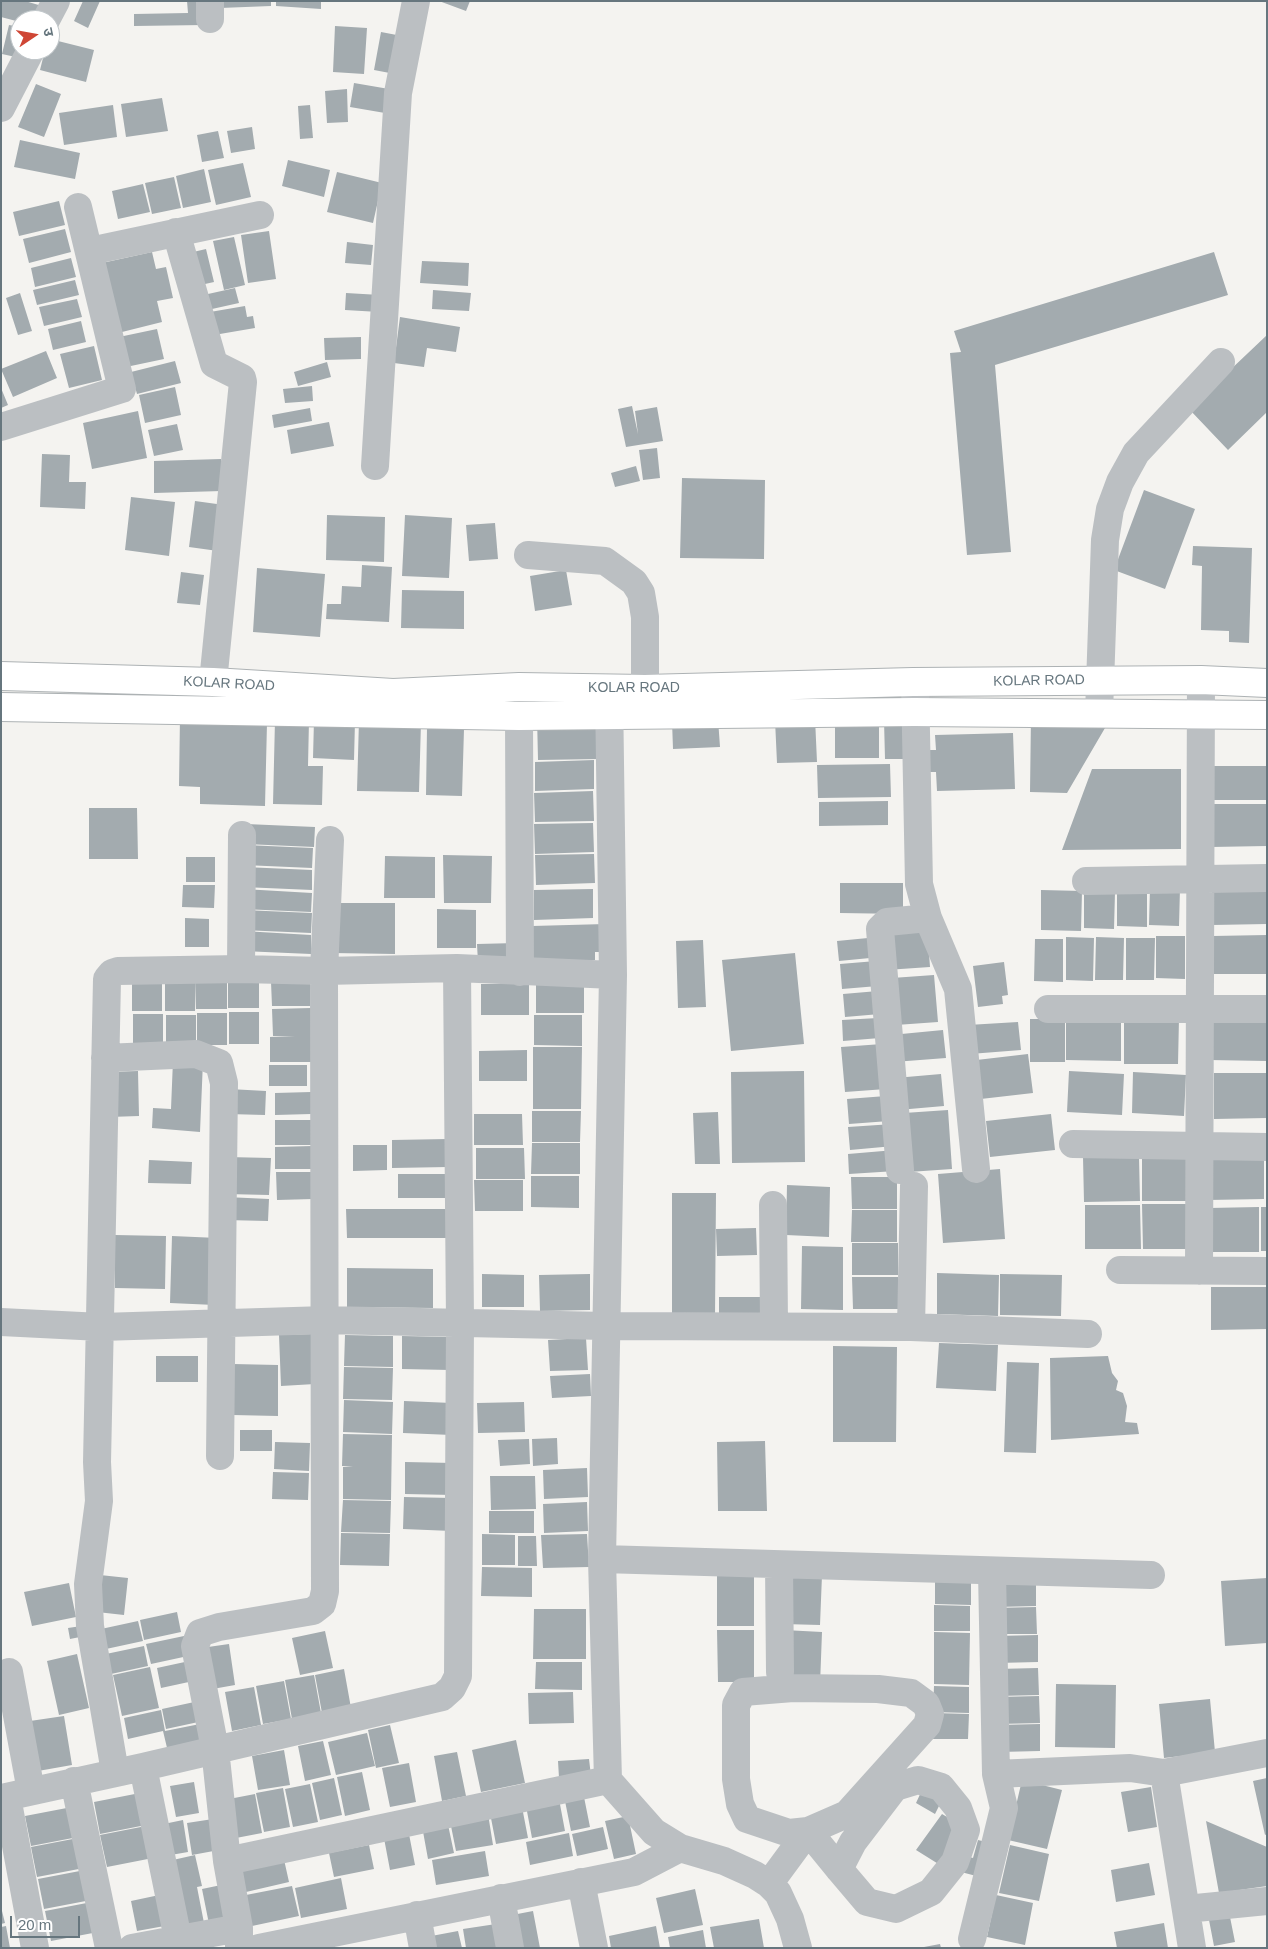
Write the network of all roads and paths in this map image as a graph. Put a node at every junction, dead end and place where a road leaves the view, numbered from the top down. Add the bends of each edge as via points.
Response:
1 (416, 1) edge
2 (26, 60) edge
3 (1, 108) edge
4 (78, 207) dead end
5 (260, 215) dead end
6 (176, 232) junction
7 (90, 251) junction
8 (1221, 362) dead end
9 (1, 427) edge
10 (375, 466) dead end
11 (528, 555) dead end
12 (1, 676) edge
13 (1100, 680) junction
14 (1202, 680) junction
15 (156, 681) junction
16 (213, 682) junction
17 (915, 682) junction
18 (1267, 683) edge
19 (609, 701) junction
20 (645, 702) junction
21 (1, 707) edge
22 (154, 711) junction
23 (914, 712) junction
24 (1099, 714) junction
25 (1201, 714) junction
26 (1267, 715) edge
27 (519, 716) junction
28 (242, 835) dead end
29 (330, 840) dead end
30 (1200, 878) junction
31 (1267, 878) edge
32 (1086, 881) dead end
33 (928, 918) junction
34 (457, 968) junction
35 (241, 969) junction
36 (324, 971) junction
37 (520, 972) junction
38 (613, 975) junction
39 (1048, 1009) dead end
40 (1267, 1009) edge
41 (1202, 1010) junction
42 (105, 1058) junction
43 (1074, 1144) dead end
44 (1199, 1146) junction
45 (1267, 1147) edge
46 (976, 1169) dead end
47 (773, 1205) dead end
48 (1120, 1270) dead end
49 (1267, 1270) edge
50 (1200, 1271) junction
51 (326, 1320) junction
52 (1, 1322) edge
53 (460, 1322) junction
54 (223, 1323) junction
55 (606, 1326) junction
56 (774, 1326) junction
57 (101, 1327) junction
58 (911, 1327) junction
59 (1088, 1334) dead end
60 (220, 1456) dead end
61 (602, 1559) junction
62 (778, 1565) junction
63 (992, 1572) junction
64 (1151, 1575) dead end
65 (9, 1672) dead end
66 (780, 1672) dead end
67 (214, 1749) junction
68 (1267, 1753) edge
69 (143, 1767) junction
70 (115, 1772) junction
71 (1164, 1773) junction
72 (996, 1774) junction
73 (608, 1780) junction
74 (74, 1781) junction
75 (13, 1796) edge
76 (808, 1831) junction
77 (680, 1848) junction
78 (227, 1861) junction
79 (839, 1869) junction
80 (581, 1882) junction
81 (769, 1884) junction
82 (501, 1898) junction
83 (1267, 1901) edge
84 (1186, 1909) junction
85 (417, 1914) junction
86 (239, 1938) edge
87 (178, 1939) junction
88 (327, 1941) edge
89 (963, 1944) edge
90 (35, 1948) edge
91 (109, 1948) edge
92 (132, 1948) edge
93 (260, 1948) edge
94 (423, 1948) edge
95 (510, 1948) edge
96 (594, 1948) edge
97 (798, 1948) edge
98 (1192, 1948) edge

1 - 10 street via 398,94
2 - 3 street
4 - 7 street
5 - 6 street
6 - 7 street
6 - 16 street via 214,364 244,382
7 - 9 street via 122,389
8 - 13 street via 1136,453 1113,500 1105,540
11 - 20 street via 605,560 634,582 641,593 645,617
12 - 15 main road, KOLAR ROAD
13 - 14 main road, KOLAR ROAD
13 - 17 main road, KOLAR ROAD
13 - 24 street
14 - 18 main road, KOLAR ROAD
14 - 25 street
15 - 16 main road, KOLAR ROAD
15 - 22 main road
16 - 19 main road, KOLAR ROAD via 393,693 519,687
17 - 20 main road, KOLAR ROAD
17 - 23 street
19 - 20 main road, KOLAR ROAD
19 - 27 main road, KOLAR ROAD
19 - 38 street
20 - 23 main road, KOLAR ROAD
21 - 22 main road, KOLAR ROAD
22 - 27 main road, KOLAR ROAD
23 - 24 main road, KOLAR ROAD
23 - 33 street via 919,884
24 - 25 main road, KOLAR ROAD
25 - 26 main road, KOLAR ROAD
25 - 30 street
27 - 37 street
28 - 35 street
29 - 36 street
30 - 31 street
30 - 32 street
30 - 41 street
33 - 46 street via 958,989
33 - 58 street via 887,922 880,929 907,1178
34 - 36 street
34 - 37 street
34 - 53 street
35 - 36 street
35 - 42 street via 112,973 107,980
36 - 51 street
37 - 38 street
38 - 55 street
39 - 41 street
40 - 41 street
41 - 44 street
42 - 54 street via 196,1054 219,1063 224,1083
42 - 57 street
43 - 44 street
44 - 45 street
44 - 50 street
47 - 56 street
48 - 50 street
49 - 50 street
51 - 53 street
51 - 54 street
51 - 67 street via 325,1591 322,1604 313,1611 200,1633 195,1646
52 - 57 street
53 - 55 street
53 - 67 street via 458,1676 452,1688 442,1696
54 - 57 street
54 - 60 street
55 - 56 street
55 - 61 street
56 - 58 street
57 - 70 street via 99,1501 88,1584 90,1626
58 - 59 street
61 - 62 street
61 - 73 street
62 - 63 street
62 - 66 street
63 - 64 street
63 - 72 street
65 - 75 street
67 - 69 street
67 - 78 street
68 - 71 street
69 - 70 street
69 - 87 street
70 - 74 street
71 - 72 street via 1130,1768
71 - 84 street
72 - 89 street via 1004,1808
73 - 77 street via 654,1832
73 - 78 street
74 - 75 street
74 - 91 street
75 - 90 street
76 - 76 street via 847,1814 927,1725 930,1714 926,1704 911,1692 878,1689 793,1688 743,1692 736,1705 736,1779 740,1804 747,1819 789,1833
76 - 79 street
76 - 81 street
77 - 80 street via 634,1872
77 - 81 street via 724,1861
78 - 86 street
79 - 79 street via 866,1902 896,1909 931,1892 955,1862 966,1830 958,1808 942,1787 918,1780 895,1788 853,1842
80 - 82 street
80 - 96 street
81 - 97 street via 778,1893 790,1919
82 - 85 street
82 - 95 street
83 - 84 street
84 - 98 street
85 - 88 street
85 - 94 street
86 - 87 street
87 - 92 street
88 - 93 street

